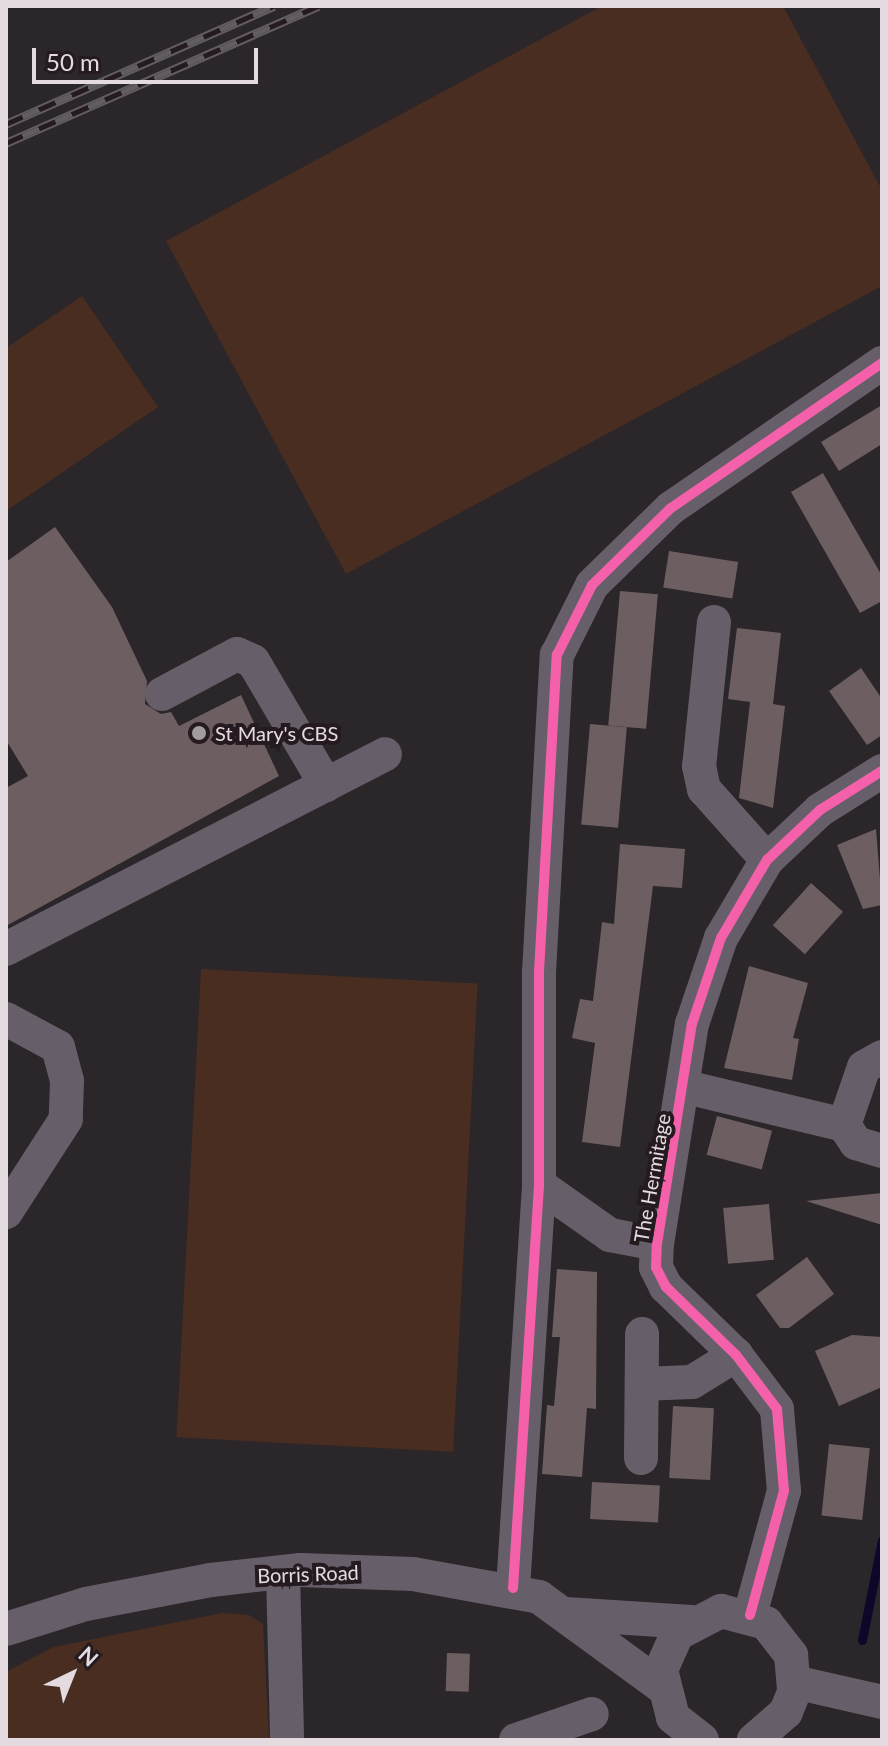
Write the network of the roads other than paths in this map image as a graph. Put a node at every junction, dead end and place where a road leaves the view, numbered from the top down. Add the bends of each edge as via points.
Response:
1 (882, 363) edge
2 (714, 622) dead end
3 (162, 694) dead end
4 (385, 754) dead end
5 (882, 771) edge
6 (326, 785) junction
7 (767, 860) junction
8 (6, 949) edge
9 (6, 1019) edge
10 (882, 1057) edge
11 (686, 1087) junction
12 (844, 1125) junction
13 (882, 1151) edge
14 (539, 1185) junction
15 (6, 1212) edge
16 (657, 1244) junction
17 (642, 1334) dead end
18 (736, 1355) junction
19 (642, 1384) junction
20 (641, 1458) dead end
21 (283, 1572) junction
22 (513, 1588) junction
23 (6, 1611) edge
24 (566, 1614) junction
25 (46, 1615) junction
26 (750, 1615) junction
27 (691, 1622) junction
28 (6, 1629) edge
29 (794, 1682) junction
30 (661, 1686) junction
31 (882, 1702) edge
32 (592, 1714) dead end
33 (287, 1740) edge
34 (516, 1740) edge
35 (702, 1740) edge
36 (754, 1740) edge

1 - 14 street via 710,476 630,545 573,613 557,655 548,750
2 - 7 street via 699,766 704,789
3 - 6 street via 237,654 253,661
4 - 6 street
5 - 7 street, The Hermitage via 820,810
6 - 8 street
7 - 11 street, The Hermitage via 708,971 692,1024
9 - 15 street via 58,1047 67,1081 66,1119
10 - 12 street via 864,1067
11 - 12 street
11 - 16 street, The Hermitage
12 - 13 street via 856,1143
14 - 16 street, The Hermitage via 610,1235
14 - 22 street
16 - 18 street, The Hermitage via 656,1267 666,1287
17 - 19 street
18 - 19 street via 692,1382
18 - 26 street, The Hermitage via 777,1409 783,1444 784,1491
19 - 20 street
21 - 22 street, Borris Road via 413,1574
21 - 25 street, Borris Road via 163,1588
21 - 33 street
22 - 24 street, Borris Road
23 - 25 street, Borris Road
24 - 27 street, Borris Road
24 - 30 street, Borris Road
25 - 28 street, Borris Road
26 - 27 street, Borris Road via 721,1611
26 - 29 street via 783,1639
27 - 30 street via 668,1648
29 - 31 street
29 - 36 street via 786,1712
30 - 35 street via 673,1717
32 - 34 street

